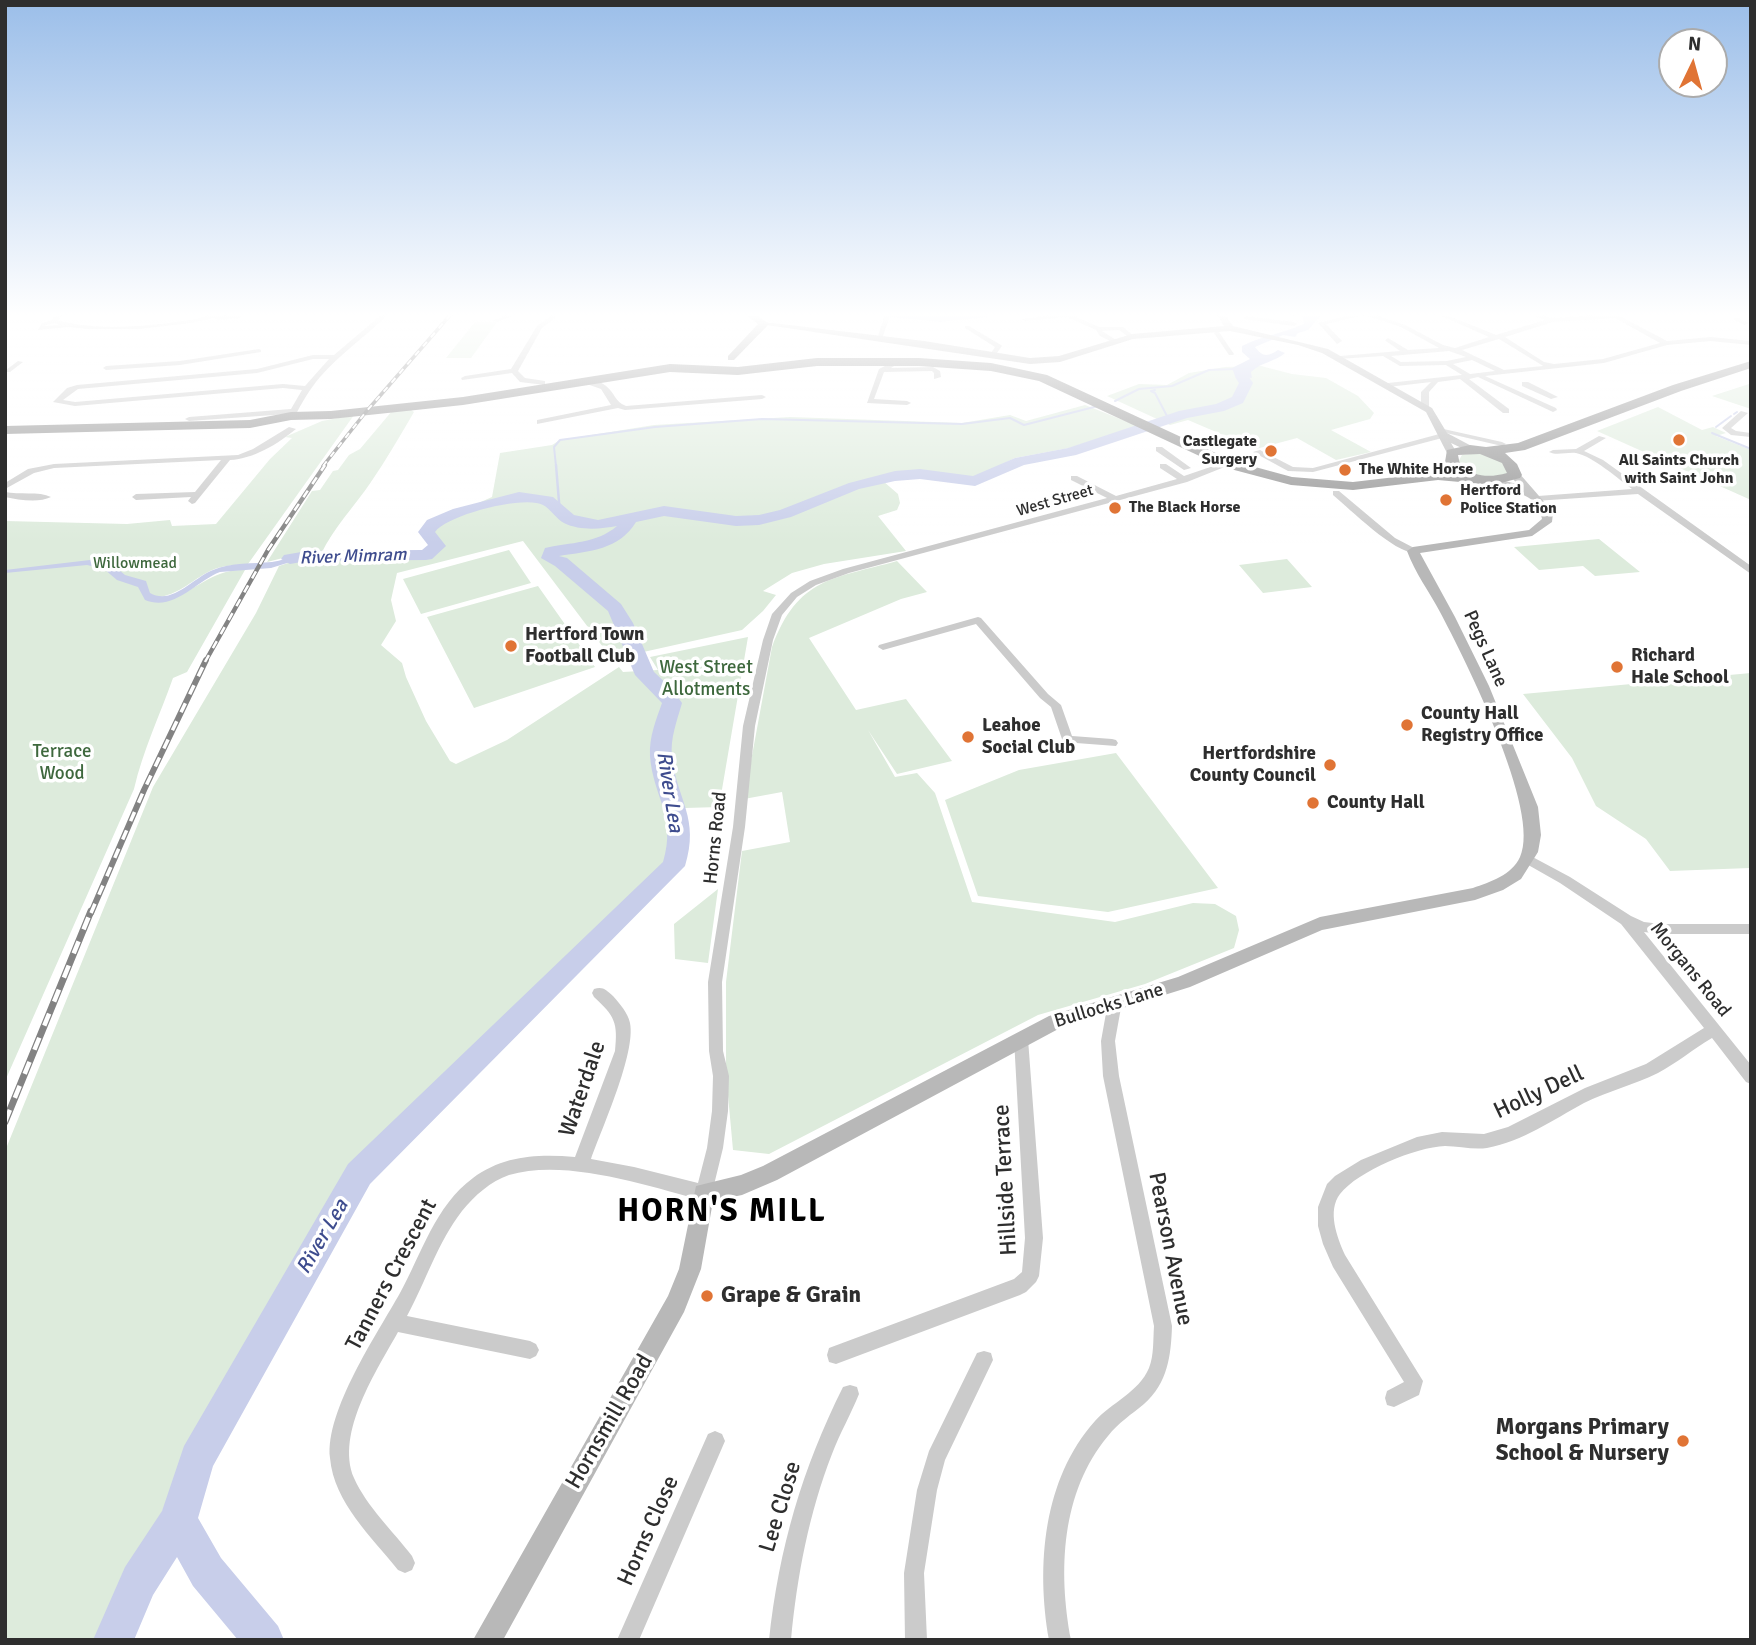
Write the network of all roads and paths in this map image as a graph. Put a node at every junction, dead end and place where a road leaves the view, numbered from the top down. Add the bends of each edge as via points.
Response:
1 (308, 389) edge
2 (72, 390) edge
3 (238, 390) edge
4 (493, 390) edge
5 (527, 390) edge
6 (608, 390) edge
7 (874, 390) edge
8 (1073, 390) edge
9 (1083, 390) edge
10 (1398, 390) edge
11 (1415, 390) edge
12 (1427, 390) edge
13 (1482, 390) edge
14 (1510, 390) edge
15 (1537, 390) edge
16 (1672, 390) edge
17 (1692, 390) edge
18 (63, 395) joint
19 (762, 397) dead end
20 (1533, 401) junction
21 (434, 403) junction
22 (907, 403) dead end
23 (1426, 404) junction
24 (616, 406) junction
25 (1553, 410) dead end
26 (1506, 411) dead end
27 (1744, 413) dead end
28 (189, 419) dead end
29 (295, 419) junction
30 (540, 422) dead end
31 (1148, 423) junction
32 (1730, 423) junction
33 (1751, 428) edge
34 (5, 430) edge
35 (272, 430) junction
36 (1751, 435) edge
37 (5, 438) edge
38 (1602, 438) dead end
39 (1502, 444) dead end
40 (1447, 445) junction
41 (1159, 449) dead end
42 (1479, 450) junction
43 (1578, 451) junction
44 (1257, 452) dead end
45 (1553, 452) dead end
46 (228, 457) junction
47 (1228, 464) junction
48 (1163, 466) dead end
49 (1514, 469) junction
50 (1193, 472) junction
51 (1074, 478) dead end
52 (1471, 478) junction
53 (1184, 480) junction
54 (1493, 481) junction
55 (5, 487) edge
56 (1640, 491) junction
57 (1336, 493) dead end
58 (5, 494) edge
59 (197, 494) junction
60 (1534, 495) junction
61 (47, 497) dead end
62 (136, 497) dead end
63 (1114, 498) junction
64 (190, 503) dead end
65 (1412, 551) junction
66 (887, 559) joint
67 (1751, 570) edge
68 (883, 647) dead end
69 (1068, 739) joint
70 (1112, 743) dead end
71 (1527, 859) junction
72 (1626, 920) junction
73 (1751, 929) edge
74 (599, 993) dead end
75 (1115, 1002) junction
76 (1714, 1030) junction
77 (1021, 1039) junction
78 (1751, 1077) edge
79 (580, 1166) junction
80 (704, 1193) junction
81 (394, 1322) junction
82 (530, 1350) dead end
83 (836, 1355) dead end
84 (984, 1360) dead end
85 (850, 1394) dead end
86 (1394, 1398) dead end
87 (715, 1441) dead end
88 (405, 1563) dead end
89 (487, 1640) edge
90 (628, 1640) edge
91 (780, 1640) edge
92 (916, 1640) edge
93 (1060, 1640) edge

1 - 29 street
2 - 18 street
3 - 18 street via 57,402
4 - 21 highway
5 - 21 highway
6 - 24 street
7 - 22 street via 870,401
8 - 31 highway
9 - 31 highway
10 - 23 main road
11 - 23 street via 1411,391
12 - 23 street
13 - 26 street
14 - 20 street
15 - 20 street via 1553,397
16 - 42 highway via 1520,447
17 - 49 highway via 1527,453
19 - 24 street
20 - 25 street
21 - 29 highway
23 - 40 main road
24 - 30 street
27 - 32 street
28 - 29 street
29 - 35 highway
31 - 40 highway via 1265,468 1339,478 1377,476
31 - 47 highway
32 - 33 street
32 - 36 street via 1728,431
34 - 35 highway
35 - 37 highway
35 - 46 street via 256,451
38 - 43 street
39 - 40 street
40 - 42 highway
40 - 42 main road
40 - 44 street via 1425,440 1313,470 1291,468
40 - 52 highway via 1454,468
41 - 50 street
42 - 49 highway
43 - 45 street
43 - 56 street
46 - 55 street via 54,466 31,471
46 - 59 street
47 - 50 street, West Street
47 - 52 highway via 1275,478 1332,485
48 - 53 street
49 - 54 highway
49 - 60 main road
50 - 53 street, West Street
51 - 63 street
52 - 54 highway
53 - 63 street, West Street
54 - 60 main road
56 - 60 street
56 - 67 street
57 - 65 street
58 - 61 street
59 - 62 street
59 - 64 street
60 - 65 main road via 1548,512 1548,520 1532,533
63 - 66 street, West Street
65 - 71 main road, Pegs Lane via 1464,647 1521,780 1534,830
66 - 80 street, Horns Road via 803,589 781,607 770,634 749,726 715,982 720,1111
68 - 69 street via 978,620 1056,705
69 - 70 street
71 - 72 street
71 - 75 main road, Bullocks Lane via 1509,879 1469,895 1322,923 1184,983
72 - 73 street via 1661,929
72 - 76 street, Morgans Road
74 - 79 street, Waterdale via 622,1017 622,1052
75 - 77 main road, Bullocks Lane via 1060,1019
75 - 93 street, Pearson Avenue via 1108,1041 1111,1076 1164,1346 1154,1378 1141,1396 1090,1442 1069,1485 1052,1596
76 - 78 street, Morgans Road
76 - 86 street, Holly Dell via 1651,1069 1515,1130 1489,1140 1420,1142 1350,1174 1333,1189 1326,1214 1331,1243 1414,1381 1412,1388
77 - 80 main road, Bullocks Lane via 769,1173 742,1185
77 - 83 street, Hillside Terrace via 1034,1238 1030,1276 1020,1286
79 - 80 street, Tanners Crescent
79 - 81 street, Tanners Crescent via 528,1164 481,1182 457,1205 438,1233
80 - 89 main road, Hornsmill Road via 690,1269 677,1304
81 - 82 street
81 - 88 street, Tanners Crescent via 346,1418 338,1454 349,1490
84 - 92 street via 936,1458 927,1490 914,1573
85 - 91 street, Lee Close via 824,1448 790,1556
87 - 90 street, Horns Close

